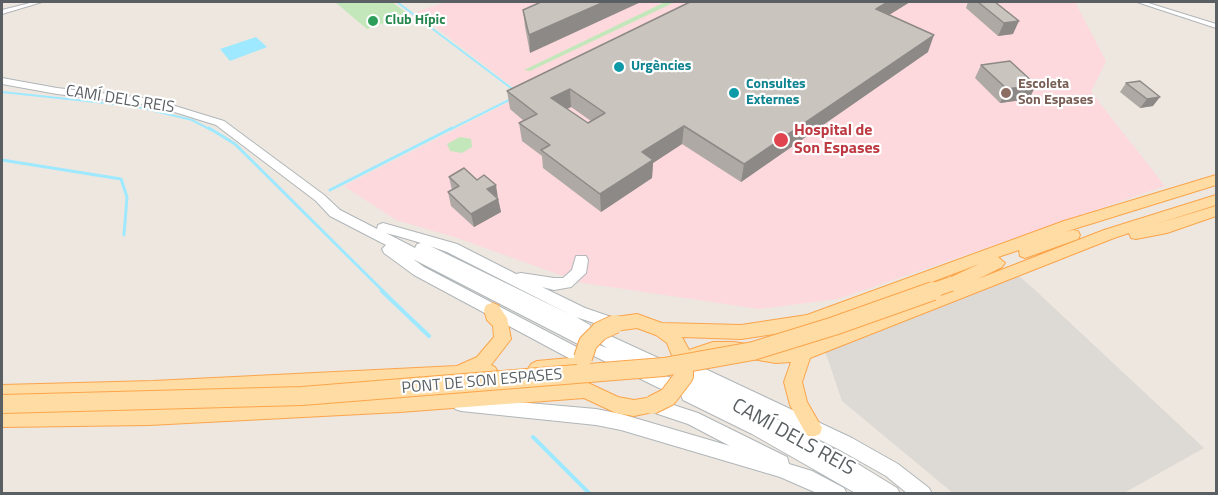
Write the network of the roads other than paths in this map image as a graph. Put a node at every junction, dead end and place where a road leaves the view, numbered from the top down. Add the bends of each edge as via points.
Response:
1 (39, 2) edge
2 (1140, 2) edge
3 (2, 12) edge
4 (1216, 26) edge
5 (2, 81) edge
6 (1216, 180) edge
7 (1216, 188) edge
8 (1216, 200) edge
9 (1216, 212) edge
10 (1094, 225) junction
11 (376, 230) junction
12 (1109, 234) junction
13 (1072, 250) junction
14 (581, 260) dead end
15 (971, 263) junction
16 (499, 271) junction
17 (951, 284) junction
18 (492, 310) junction
19 (615, 324) junction
20 (662, 330) junction
21 (582, 334) dead end
22 (592, 353) junction
23 (803, 353) junction
24 (676, 370) junction
25 (402, 378) junction
26 (2, 393) edge
27 (596, 394) junction
28 (441, 400) junction
29 (2, 404) edge
30 (652, 405) junction
31 (2, 419) edge
32 (813, 428) junction
33 (813, 482) junction
34 (838, 494) edge
35 (874, 494) edge
36 (891, 494) edge
37 (923, 494) edge

1 - 3 street
2 - 4 street
5 - 11 street, CAMÍ DELS REIS via 152,102 220,123 321,198 335,213
6 - 15 main road via 1069,225
7 - 10 main road
8 - 12 main road
9 - 13 main road
10 - 15 main road
10 - 17 main road
11 - 16 street via 402,232 452,248
11 - 18 street via 376,240 419,271
11 - 21 street, CAMÍ DELS REIS
12 - 13 main road
12 - 17 main road
13 - 23 main road
14 - 16 street via 579,273 566,283 529,280
15 - 20 main road via 808,322 741,332
16 - 19 street via 580,313
17 - 29 main road, PONT DE SON ESPASES, bridge via 753,351 664,367 302,396
18 - 22 street
18 - 25 main road via 501,322 503,339 483,362 464,369
19 - 20 main road via 637,321
19 - 22 main road, bridge via 588,343
20 - 24 main road via 673,338
22 - 24 street
22 - 25 main road
22 - 27 main road via 585,378
23 - 24 main road via 776,356 713,349
23 - 32 main road via 793,382 799,405
24 - 30 main road, bridge via 684,375 679,383 668,397
24 - 32 street
25 - 26 main road
27 - 28 main road via 586,390
27 - 30 main road via 616,405
28 - 31 main road via 149,417
28 - 33 street via 621,422
30 - 33 street via 730,436
32 - 37 street via 892,470
33 - 34 street
35 - 36 street, CAMÍ DELS REIS via 691,389 821,451

